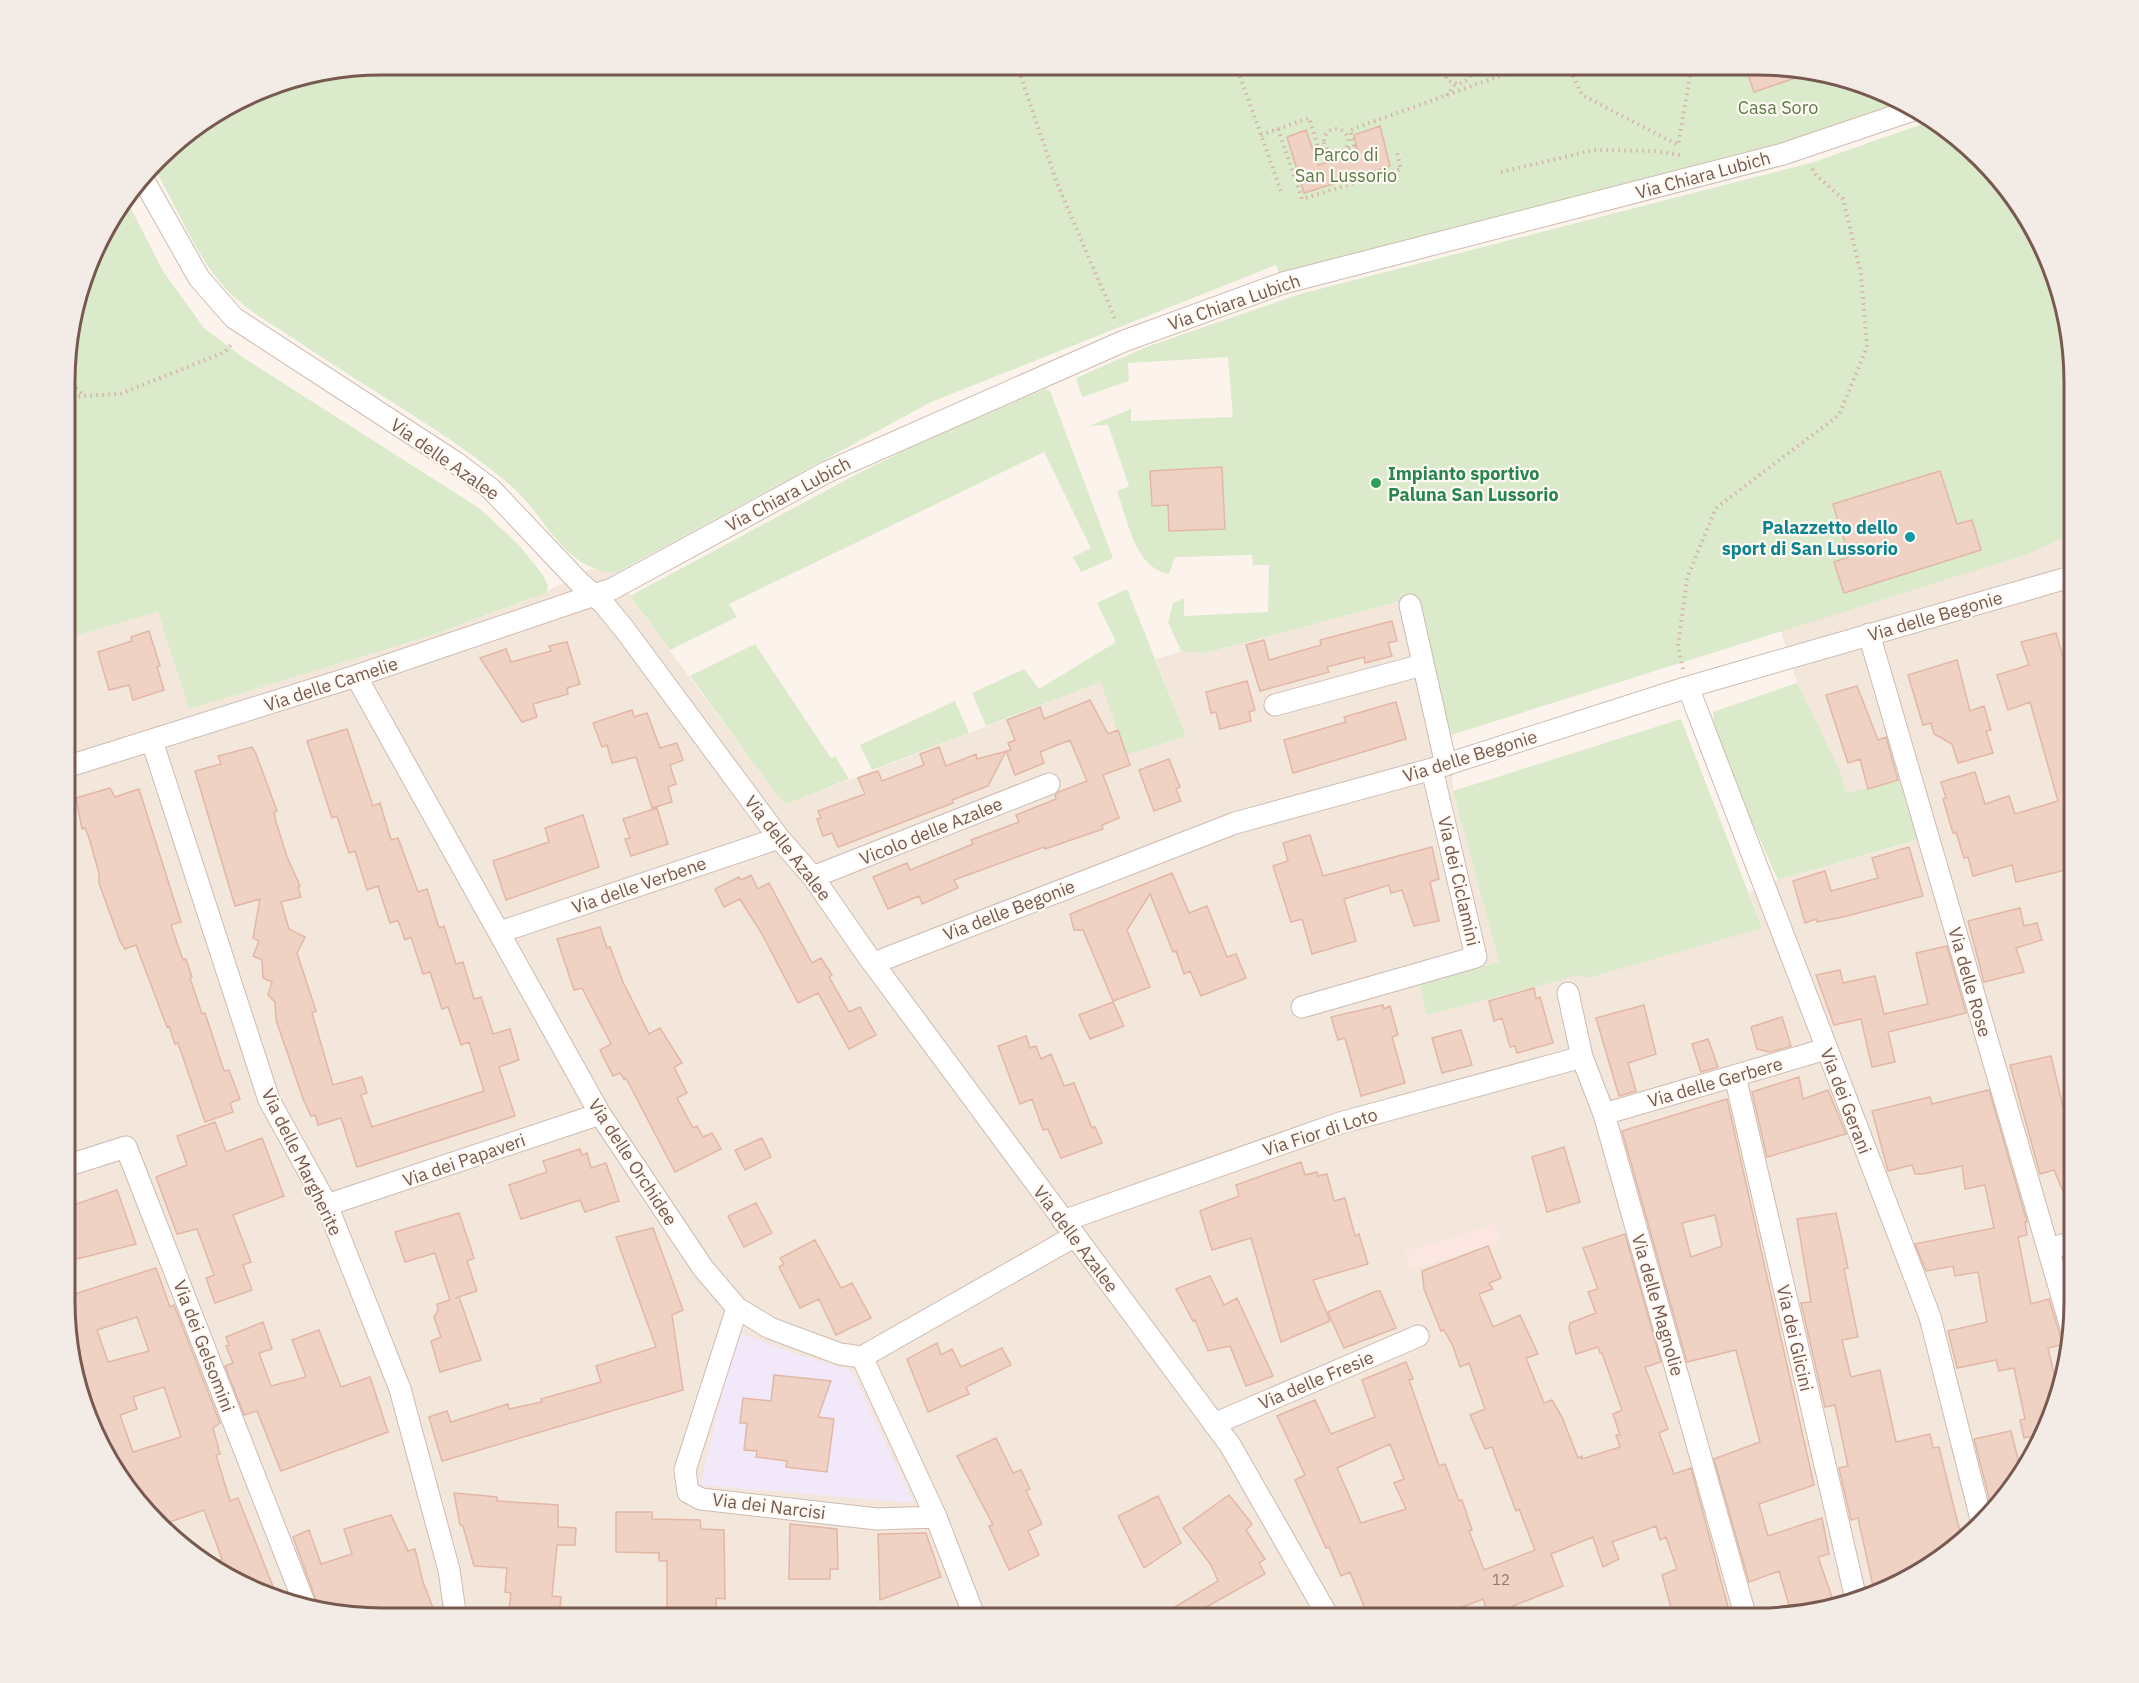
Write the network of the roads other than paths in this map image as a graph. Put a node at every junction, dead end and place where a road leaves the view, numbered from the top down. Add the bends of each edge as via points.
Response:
1 (1905, 113) edge
2 (146, 185) edge
3 (2064, 579) edge
4 (594, 595) junction
5 (1410, 605) dead end
6 (1869, 634) junction
7 (1422, 665) junction
8 (356, 676) junction
9 (1688, 687) junction
10 (1275, 705) dead end
11 (152, 741) junction
12 (75, 764) edge
13 (1439, 767) junction
14 (1049, 784) dead end
15 (779, 838) junction
16 (813, 878) junction
17 (500, 932) junction
18 (874, 963) junction
19 (1568, 993) dead end
20 (1302, 1007) dead end
21 (1826, 1049) junction
22 (1582, 1057) junction
23 (1735, 1076) junction
24 (600, 1114) junction
25 (1604, 1114) junction
26 (75, 1163) edge
27 (327, 1205) junction
28 (1069, 1229) junction
29 (2064, 1245) edge
30 (2048, 1249) junction
31 (2064, 1303) edge
32 (737, 1308) junction
33 (1419, 1336) dead end
34 (862, 1357) junction
35 (1214, 1424) junction
36 (1979, 1513) edge
37 (936, 1517) junction
38 (1854, 1592) edge
39 (302, 1598) edge
40 (455, 1608) edge
41 (971, 1608) edge
42 (1323, 1608) edge
43 (1743, 1608) edge

1 - 4 street, Via Chiara Lubich via 1799,149 1283,283 1129,339 827,472 612,589
2 - 4 street, Via delle Azalee via 199,278 245,328 491,489
3 - 6 street, Via delle Begonie
4 - 8 street, Via delle Camelie
4 - 15 street, Via delle Azalee via 632,639
5 - 7 street, Via dei Ciclamini
6 - 9 street, Via delle Begonie
6 - 30 street, Via delle Rose
7 - 10 street
7 - 13 street, Via dei Ciclamini
8 - 11 street, Via delle Camelie
8 - 17 street, Via delle Orchidee
9 - 13 street, Via delle Begonie
9 - 21 street, Via dei Gerani
11 - 12 street, Via delle Camelie
11 - 27 street, Via delle Margherite via 269,1100
13 - 18 street, Via delle Begonie via 1235,823
13 - 20 street, Via dei Ciclamini via 1476,957
14 - 16 street, Vicolo delle Azalee
15 - 16 street, Via delle Azalee
15 - 17 street, Via delle Verbene
16 - 18 street, Via delle Azalee
17 - 24 street, Via delle Orchidee
18 - 28 street, Via delle Azalee
19 - 22 street, Via delle Magnolie
21 - 23 street, Via delle Gerbere
21 - 36 street, Via dei Gerani via 1930,1317
22 - 25 street, Via delle Magnolie
22 - 28 street, Via Fior di Loto via 1340,1123
23 - 25 street, Via delle Gerbere
23 - 38 street, Via dei Glicini
24 - 27 street, Via dei Papaveri
24 - 32 street, Via delle Orchidee via 703,1268
25 - 43 street, Via delle Magnolie
26 - 39 street, Via dei Gelsomini via 126,1147
27 - 40 street, Via delle Margherite via 400,1389 449,1570
28 - 34 street
28 - 35 street, Via delle Azalee
29 - 30 street
30 - 31 street, Via delle Rose
32 - 34 street, Via delle Orchidee via 770,1328 840,1354
32 - 37 street, Via dei Narcisi via 685,1470 688,1492 701,1499 877,1519
33 - 35 street, Via delle Fresie
34 - 37 street
35 - 42 street, Via delle Azalee
37 - 41 street

